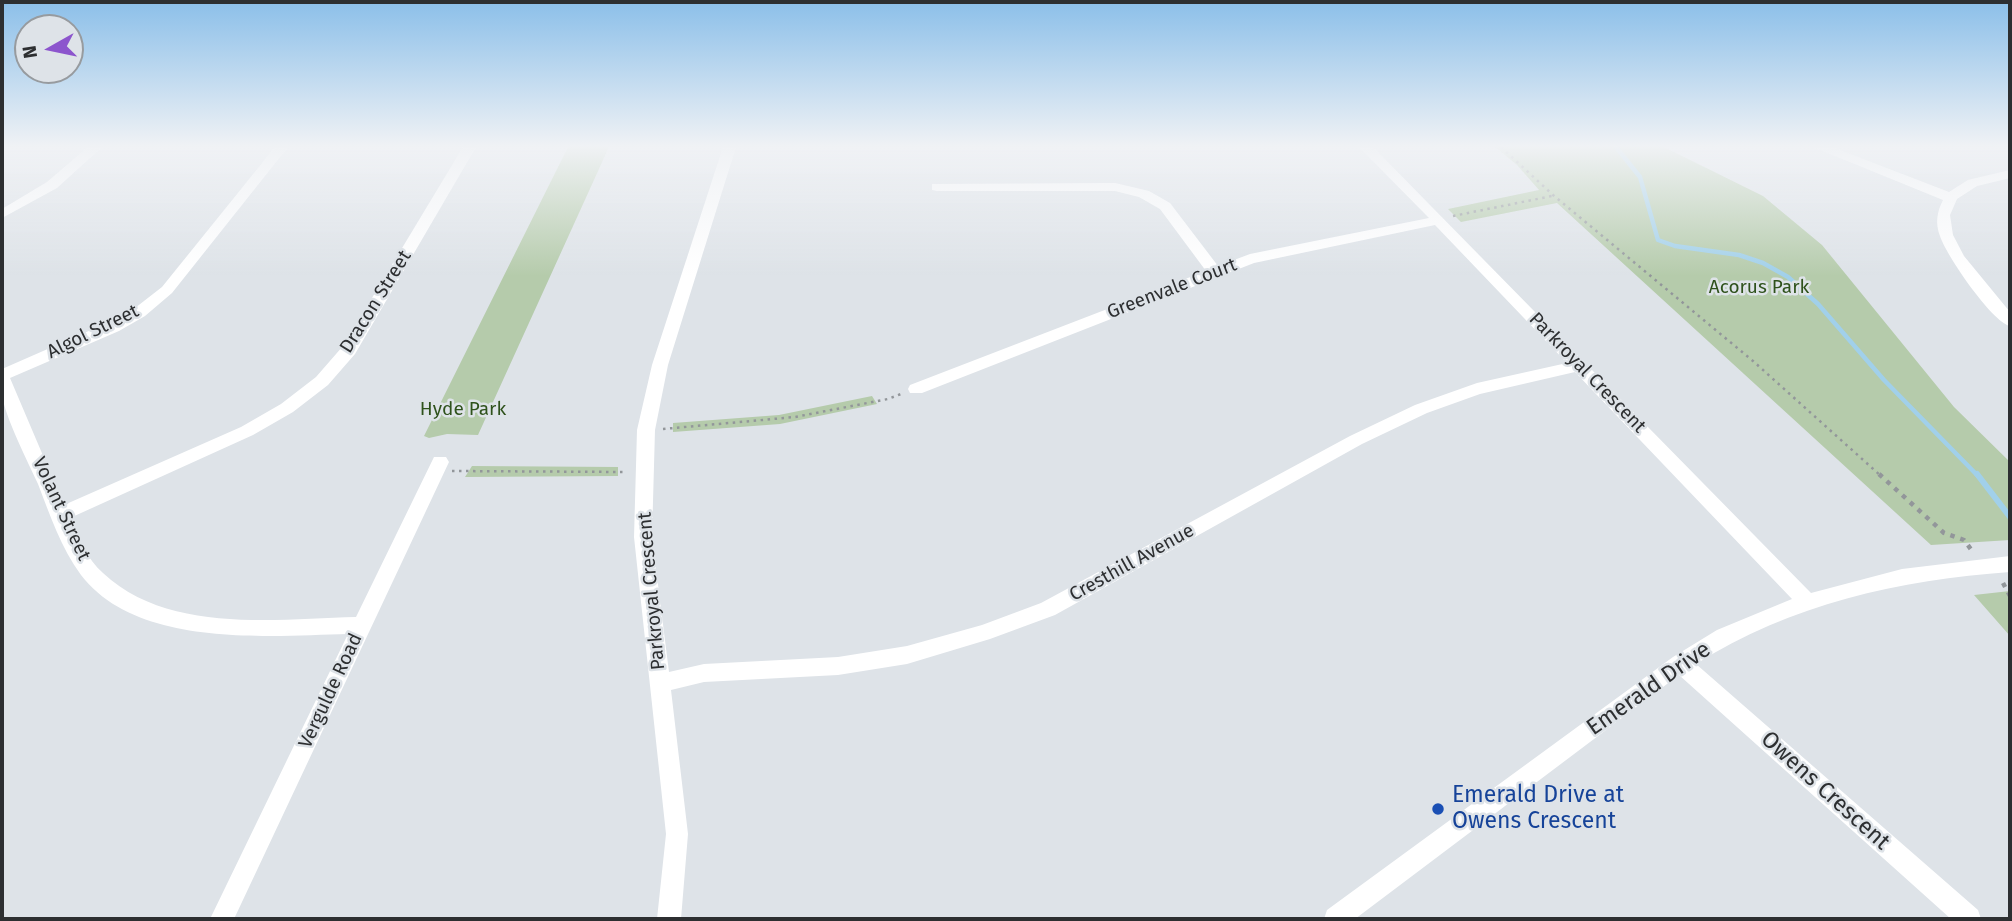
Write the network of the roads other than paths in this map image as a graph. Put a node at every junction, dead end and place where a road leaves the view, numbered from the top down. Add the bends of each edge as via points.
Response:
1 (47, 190) edge
2 (247, 190) edge
3 (444, 190) edge
4 (716, 190) edge
5 (1127, 190) edge
6 (1409, 190) edge
7 (1930, 190) edge
8 (1962, 190) edge
9 (1951, 198) junction
10 (2, 214) edge
11 (1437, 220) junction
12 (1214, 271) junction
13 (2010, 321) edge
14 (1580, 365) junction
15 (2, 376) edge
16 (916, 389) road end
17 (438, 467) road end
18 (59, 515) junction
19 (2007, 573) edge
20 (1807, 602) junction
21 (362, 625) junction
22 (1680, 663) junction
23 (661, 683) junction
24 (222, 919) edge
25 (669, 919) edge
26 (1336, 919) edge
27 (1969, 919) edge

1 - 10 street
2 - 15 street, Algol Street via 158,298 113,327
3 - 18 street, Dracon Street via 349,350 322,381 247,431
4 - 23 street, Parkroyal Crescent via 660,365 646,430 643,537
5 - 12 street via 1165,206
6 - 11 street, Parkroyal Crescent
7 - 9 street
8 - 9 street
9 - 13 street via 1942,226 1948,244 1964,270
11 - 12 street, Greenvale Court via 1281,251
11 - 14 street, Parkroyal Crescent
12 - 16 street, Greenvale Court
14 - 20 street, Parkroyal Crescent
14 - 23 street, Cresthill Avenue via 1477,389 1421,408 1048,609 983,633 907,655 704,673
15 - 18 street, Volant Street
17 - 21 street, Vergulde Road
18 - 21 street, Volant Street via 76,552 96,579 130,602 172,619 226,626
19 - 20 street, Emerald Drive via 1947,571 1860,586
20 - 22 street, Emerald Drive via 1729,634
21 - 24 street, Vergulde Road
22 - 26 street, Emerald Drive
22 - 27 street, Owens Crescent
23 - 25 street, Parkroyal Crescent via 677,834

